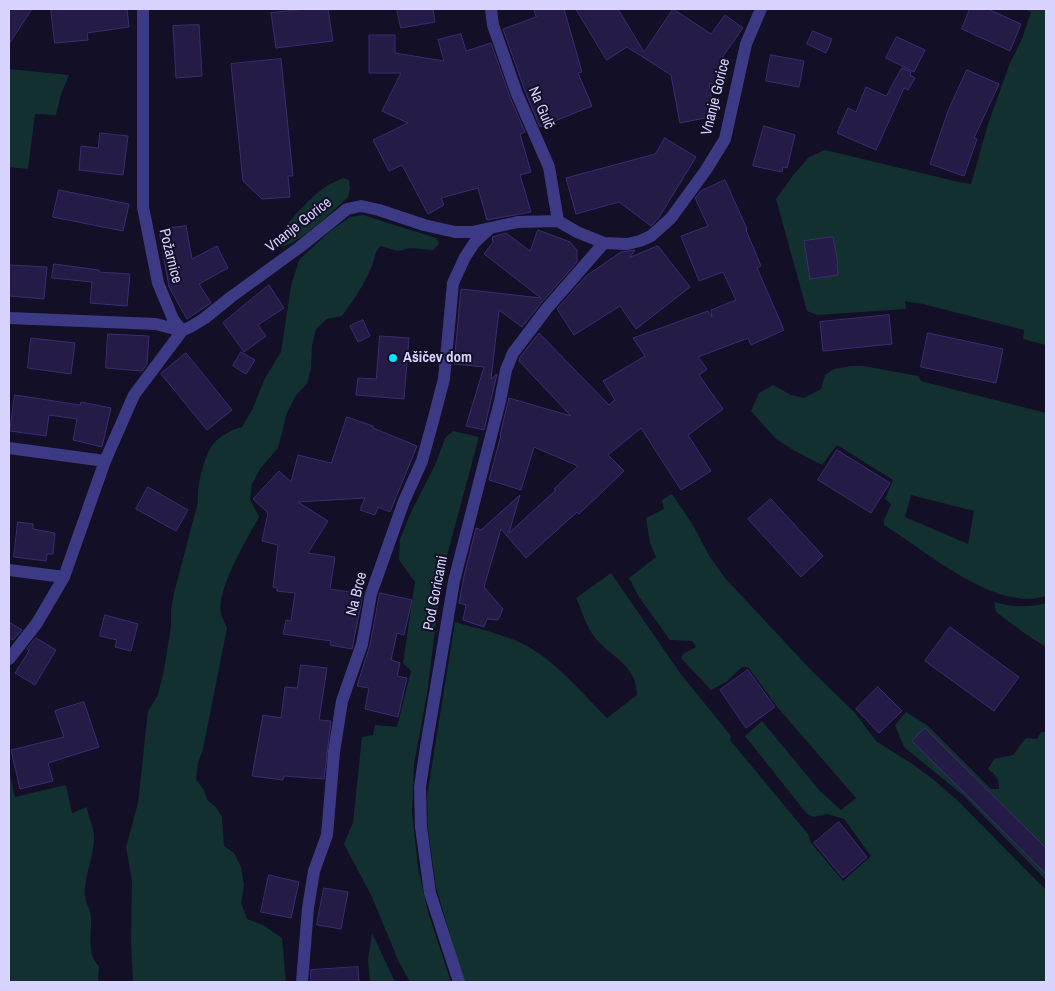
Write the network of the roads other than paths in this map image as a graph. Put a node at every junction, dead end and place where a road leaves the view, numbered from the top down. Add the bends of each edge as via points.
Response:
1 (142, 9) edge
2 (490, 9) edge
3 (761, 9) edge
4 (558, 221) junction
5 (489, 229) junction
6 (604, 244) junction
7 (9, 318) edge
8 (182, 330) junction
9 (9, 448) edge
10 (105, 461) junction
11 (9, 570) edge
12 (64, 577) junction
13 (9, 659) edge
14 (302, 982) edge
15 (459, 982) edge

1 - 8 street, Požarnice via 143,207 158,283 173,319
2 - 4 street, Na Gulč via 517,94 549,167
3 - 6 street, Vnanje Gorice via 746,44 725,138 706,170 671,218 651,236 627,244
4 - 5 street, Vnanje Gorice via 518,222
4 - 6 street, Vnanje Gorice
5 - 8 street, Vnanje Gorice via 455,232 361,206 347,209 205,318
5 - 14 street, Na Brce via 475,242 453,283 444,378 433,421 422,461 404,500 371,594 362,644 342,701 327,835 314,871 308,908
6 - 15 street, Pod Goricami via 513,352 454,581 420,787 421,827 430,893
7 - 8 street via 156,324
8 - 10 street, Vnanje Gorice via 134,395
9 - 10 street
10 - 12 street, Vnanje Gorice
11 - 12 street
12 - 13 street, Vnanje Gorice via 37,623

